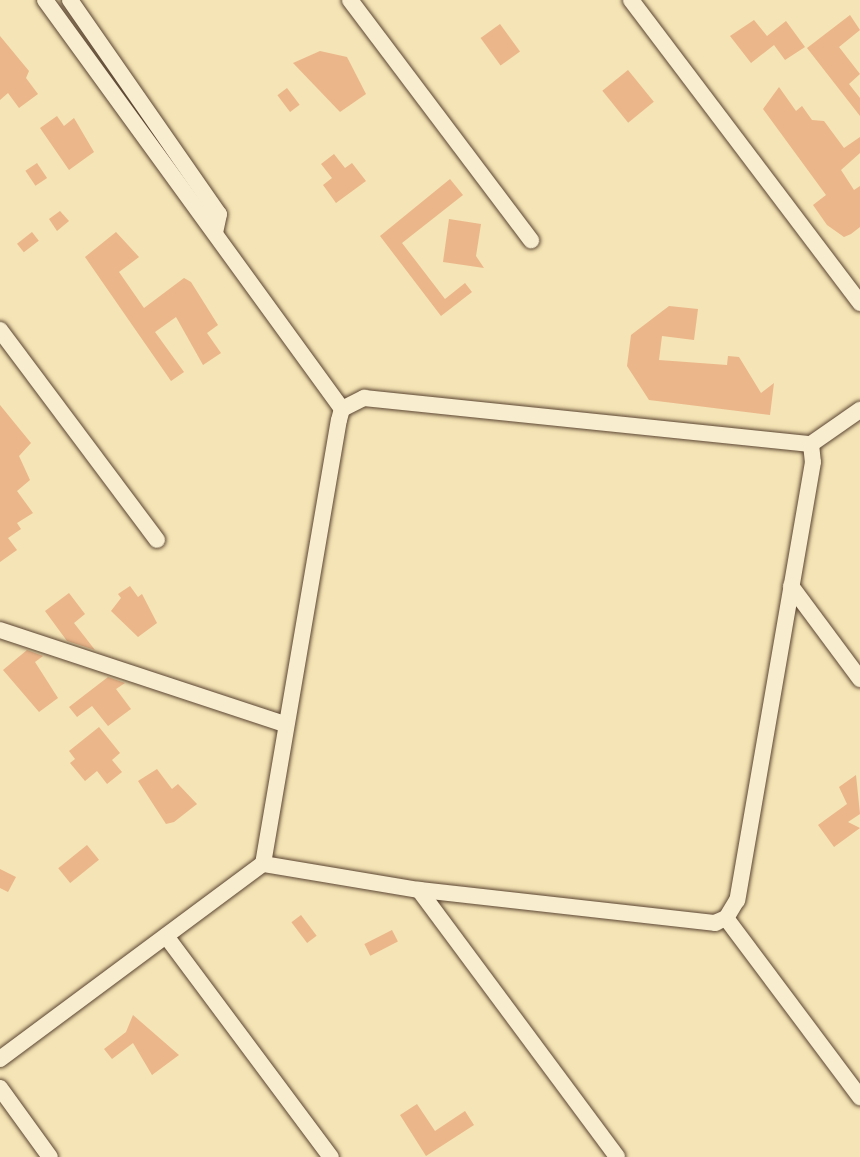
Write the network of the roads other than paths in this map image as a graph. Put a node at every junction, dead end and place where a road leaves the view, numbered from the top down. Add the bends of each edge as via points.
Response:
1 (45, 0) edge
2 (70, 0) edge
3 (350, 0) edge
4 (631, 0) edge
5 (215, 233) junction
6 (531, 240) dead end
7 (860, 303) edge
8 (0, 330) edge
9 (342, 409) junction
10 (860, 410) edge
11 (811, 444) junction
12 (157, 540) dead end
13 (791, 586) junction
14 (0, 630) edge
15 (860, 679) edge
16 (285, 724) junction
17 (263, 864) junction
18 (419, 890) junction
19 (726, 918) junction
20 (166, 936) junction
21 (0, 1059) edge
22 (0, 1088) edge
23 (860, 1097) edge
24 (50, 1157) edge
25 (331, 1157) edge
26 (617, 1157) edge

1 - 5 street
2 - 5 street via 219,214
3 - 6 street
4 - 7 street
5 - 9 street
8 - 12 street
9 - 11 street via 364,398
9 - 16 street
10 - 11 street
11 - 13 street
13 - 15 street
13 - 19 street via 737,900
14 - 16 street
16 - 17 street
17 - 18 street
17 - 20 street
18 - 19 street via 715,923
18 - 26 street
19 - 23 street
20 - 21 street
20 - 25 street
22 - 24 street

